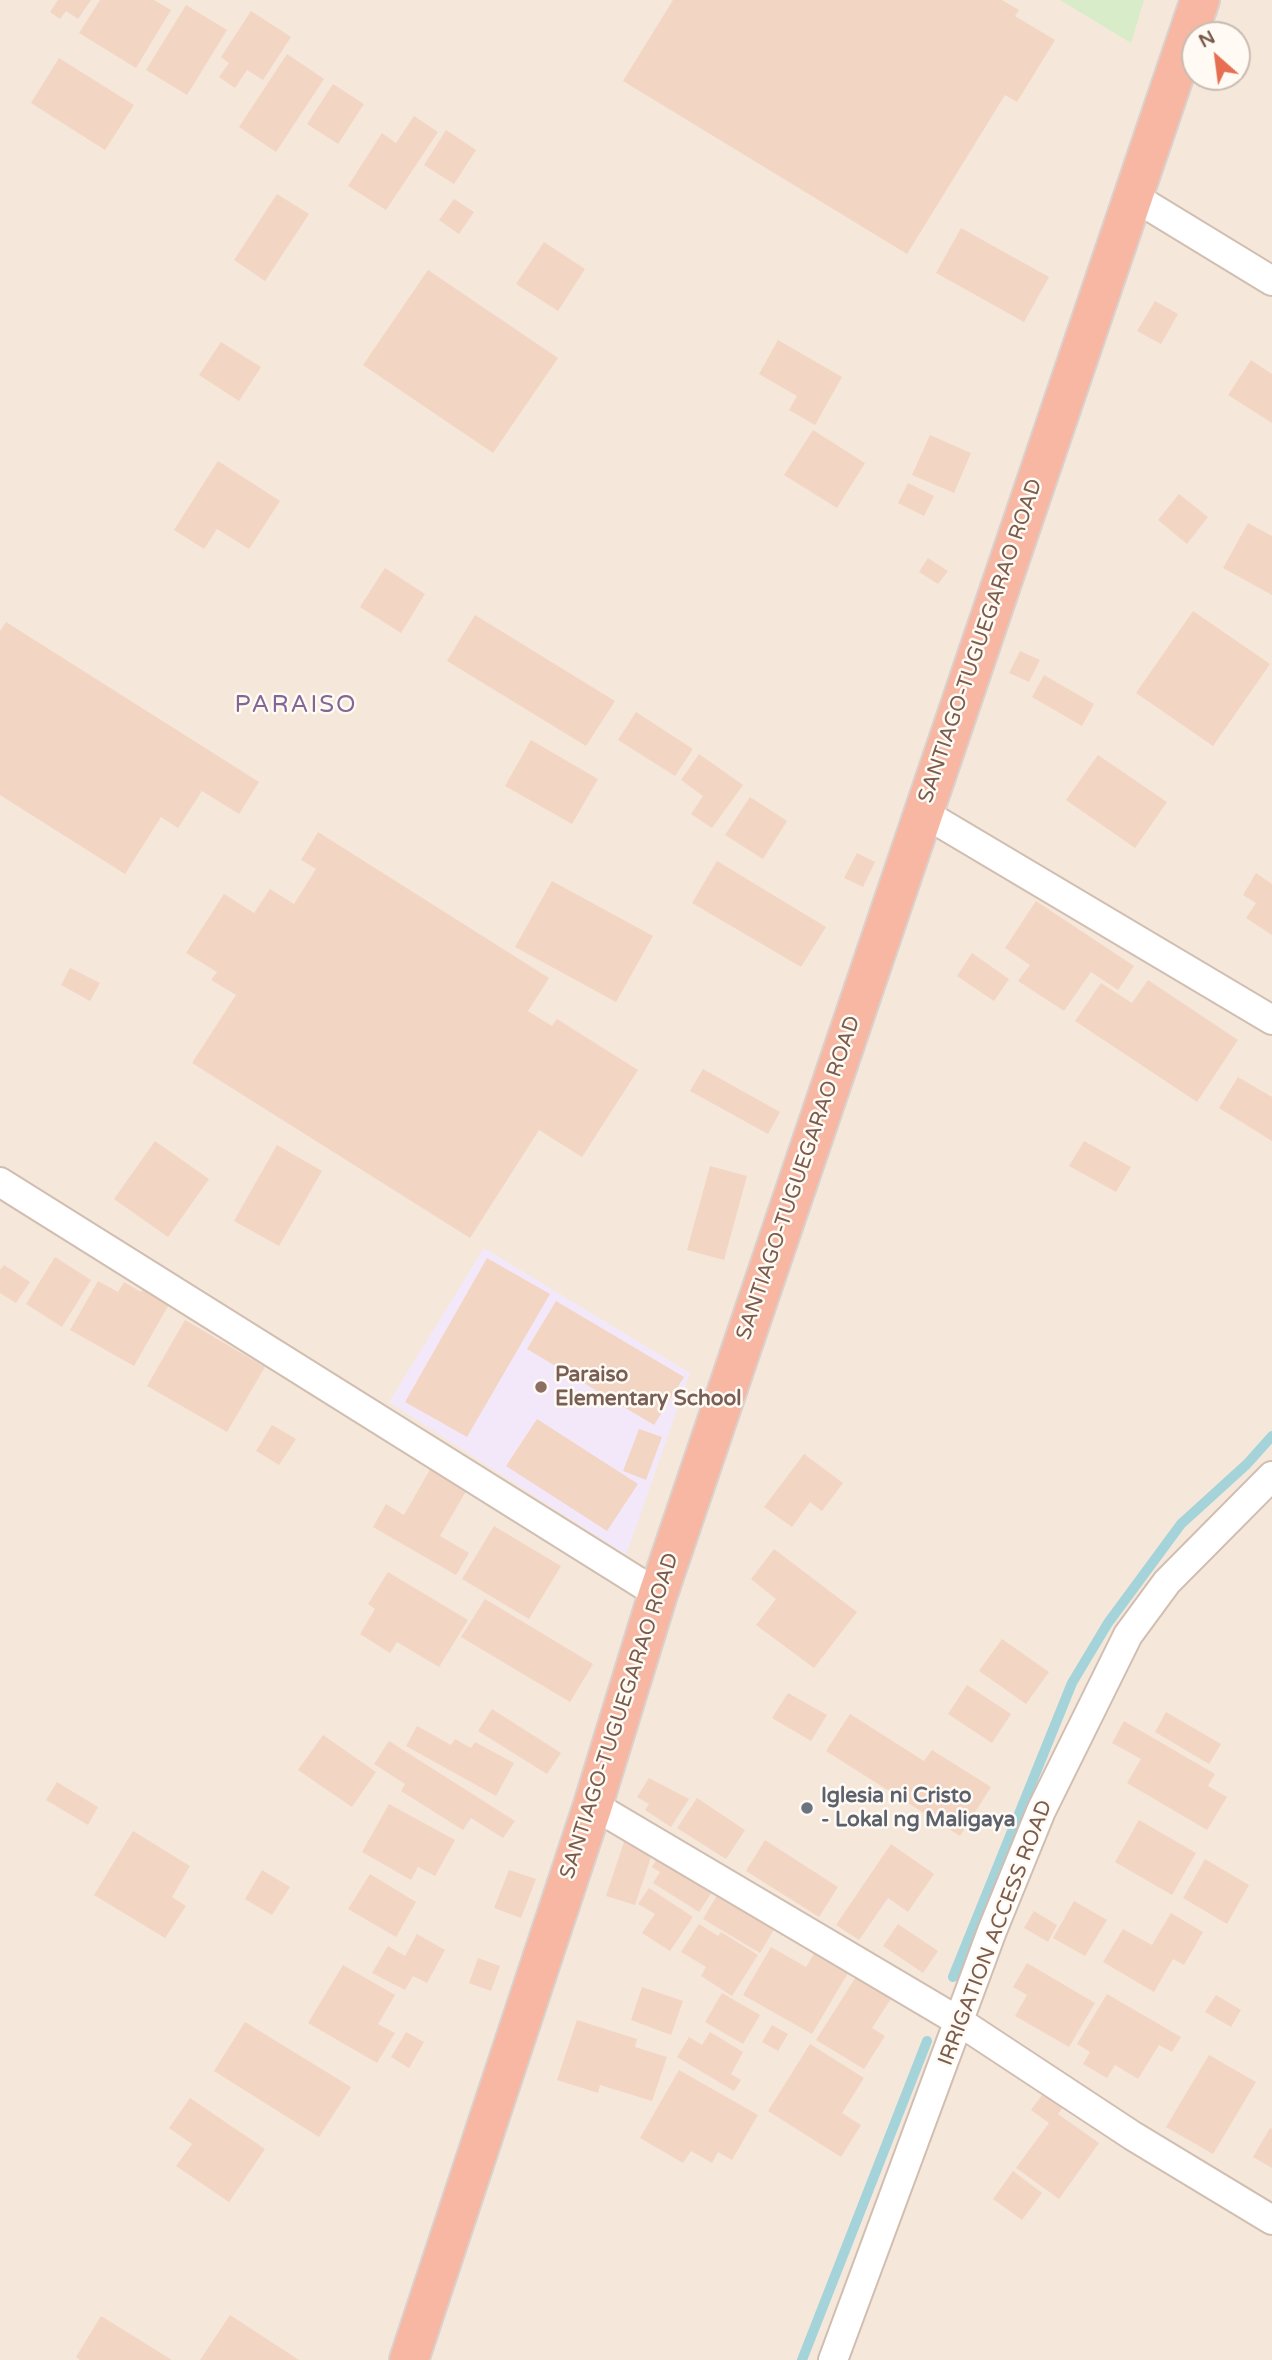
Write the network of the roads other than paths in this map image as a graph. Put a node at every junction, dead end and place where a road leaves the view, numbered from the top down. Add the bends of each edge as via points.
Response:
1 (1200, 0) edge
2 (1131, 195) junction
3 (1272, 281) edge
4 (922, 813) junction
5 (1272, 1020) edge
6 (0, 1182) edge
7 (1272, 1476) edge
8 (658, 1594) junction
9 (593, 1805) junction
10 (960, 2022) junction
11 (1272, 2220) edge
12 (409, 2360) edge
13 (833, 2360) edge

1 - 2 highway, SANTIAGO-TUGUEGARAO ROAD
2 - 3 street
2 - 4 highway, SANTIAGO-TUGUEGARAO ROAD
4 - 5 street
4 - 8 highway, SANTIAGO-TUGUEGARAO ROAD
6 - 8 street
7 - 10 street, IRRIGATION ACCESS ROAD via 1167,1582 1128,1634 1041,1811
8 - 9 highway, SANTIAGO-TUGUEGARAO ROAD
9 - 10 street
9 - 12 highway, SANTIAGO-TUGUEGARAO ROAD
10 - 11 street via 1133,2136
10 - 13 street, IRRIGATION ACCESS ROAD

